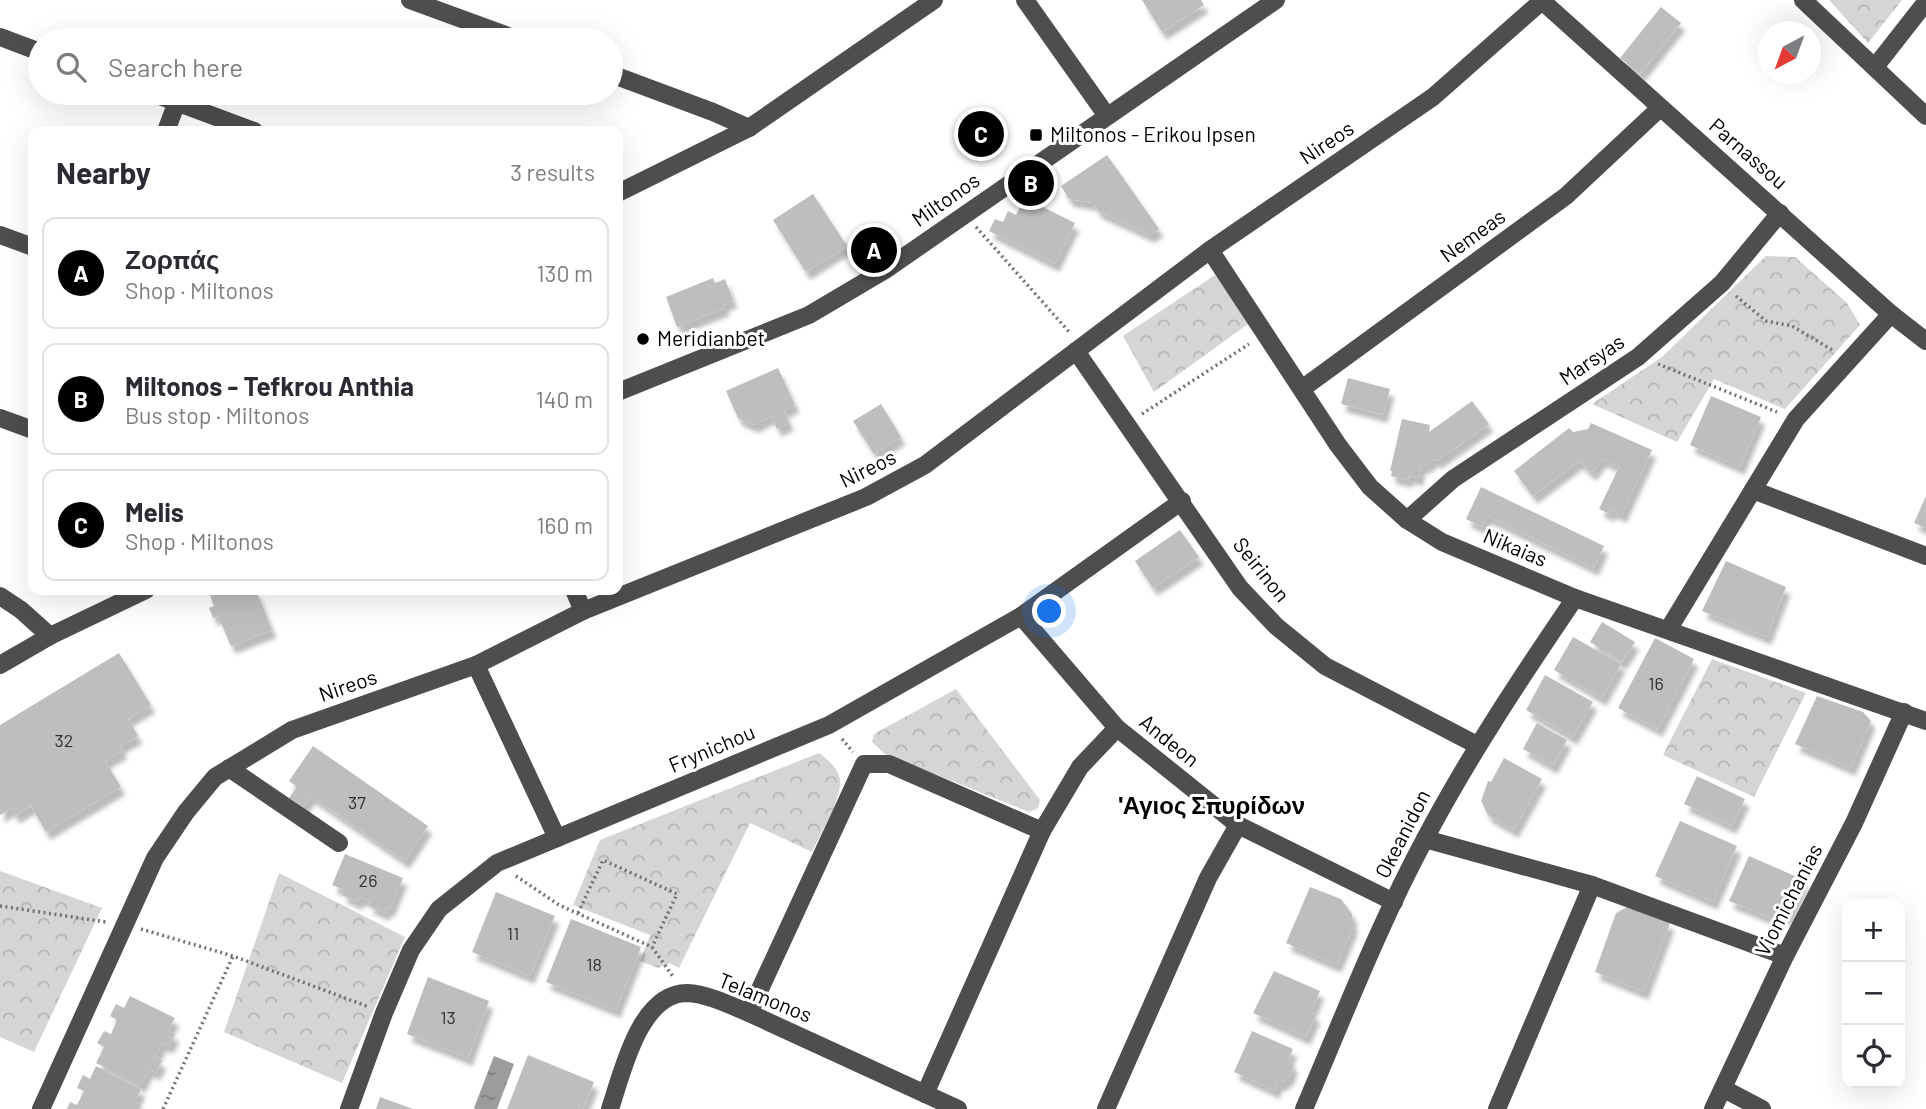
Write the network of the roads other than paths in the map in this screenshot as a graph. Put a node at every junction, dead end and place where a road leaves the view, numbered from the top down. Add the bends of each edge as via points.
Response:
1 (410, 0) edge
2 (1025, 0) edge
3 (1276, 0) edge
4 (1541, 0) edge
5 (1803, 0) edge
6 (927, 1) edge
7 (1926, 2) edge
8 (486, 28) edge
9 (0, 37) edge
10 (28, 47) edge
11 (1875, 67) junction
12 (623, 78) edge
13 (176, 105) edge
14 (185, 105) edge
15 (1660, 107) junction
16 (1107, 116) junction
17 (1926, 117) edge
18 (168, 126) edge
19 (241, 126) edge
20 (749, 128) junction
21 (623, 190) edge
22 (1780, 213) junction
23 (0, 235) edge
24 (28, 245) edge
25 (1210, 250) junction
26 (1891, 314) junction
27 (1926, 341) edge
28 (1079, 348) junction
29 (1303, 388) junction
30 (623, 390) edge
31 (0, 418) edge
32 (28, 428) edge
33 (1753, 490) junction
34 (1182, 501) junction
35 (1407, 520) junction
36 (1926, 556) edge
37 (136, 595) edge
38 (576, 595) edge
39 (623, 595) edge
40 (623, 595) edge
41 (0, 596) edge
42 (1575, 598) junction
43 (583, 611) junction
44 (1021, 616) junction
45 (1668, 630) junction
46 (50, 636) junction
47 (476, 665) junction
48 (0, 666) edge
49 (1904, 712) junction
50 (1926, 721) edge
51 (1117, 728) junction
52 (1477, 745) junction
53 (229, 768) junction
54 (1238, 825) junction
55 (1042, 831) junction
56 (557, 838) junction
57 (1425, 839) junction
58 (339, 842) dead end
59 (1592, 885) junction
60 (1394, 902) junction
61 (1784, 956) junction
62 (749, 1013) junction
63 (1724, 1089) junction
64 (925, 1094) junction
65 (41, 1109) edge
66 (349, 1109) edge
67 (610, 1109) edge
68 (958, 1109) edge
69 (1105, 1109) edge
70 (1304, 1109) edge
71 (1497, 1109) edge
72 (1713, 1109) edge
73 (1762, 1109) edge

1 - 8 street
2 - 16 street
3 - 16 street, Miltonos
4 - 15 street, Parnassou
4 - 25 street, Nireos via 1433,97
5 - 11 street
6 - 20 street
7 - 11 street
9 - 10 street
11 - 17 street
12 - 20 street
13 - 18 street
14 - 19 street
15 - 22 street, Parnassou
15 - 29 street, Nemeas via 1566,196
16 - 30 street, Miltonos via 885,270 809,315
20 - 21 street
22 - 26 street, Parnassou
22 - 35 street, Marsyas via 1722,283 1638,357 1453,479
23 - 24 street
25 - 28 street, Nireos
25 - 29 street, Nikaias
26 - 27 street, Parnassou
26 - 33 street via 1796,419
28 - 34 street, Seirinon
28 - 39 street, Nireos via 925,465 866,497
29 - 35 street, Nikaias via 1370,487
31 - 32 street
33 - 36 street
33 - 45 street
34 - 44 street, Frynichou
34 - 52 street, Seirinon via 1240,587 1276,626 1325,666
35 - 42 street, Nikaias via 1442,542
37 - 46 street
38 - 43 street
40 - 43 street, Nireos
41 - 46 street
42 - 45 street, Nikaias
42 - 52 street, Okeanidon
43 - 47 street, Nireos
44 - 51 street, Andeon
44 - 56 street, Frynichou via 829,725
45 - 49 street, Nikaias
46 - 48 street
47 - 53 street, Nireos via 292,730
47 - 56 street
49 - 50 street, Nikaias
49 - 61 street, Viomichanias via 1854,823
51 - 54 street, Andeon
51 - 55 street via 1080,767
52 - 57 street, Okeanidon
53 - 58 street
53 - 65 street, Nireos via 215,777 155,858
54 - 60 street, Andeon
54 - 69 street via 1208,878
55 - 62 street via 889,764 864,764
55 - 64 street
56 - 66 street, Frynichou via 497,863 439,909 411,950
57 - 59 street
57 - 60 street, Okeanidon
59 - 61 street
59 - 71 street
60 - 70 street, Okeanidon
61 - 63 street, Viomichanias
62 - 64 street, Telamonos
62 - 67 street, Telamonos via 685,993 662,1001 644,1020 632,1043
63 - 72 street, Viomichanias
63 - 73 street
64 - 68 street, Telamonos

